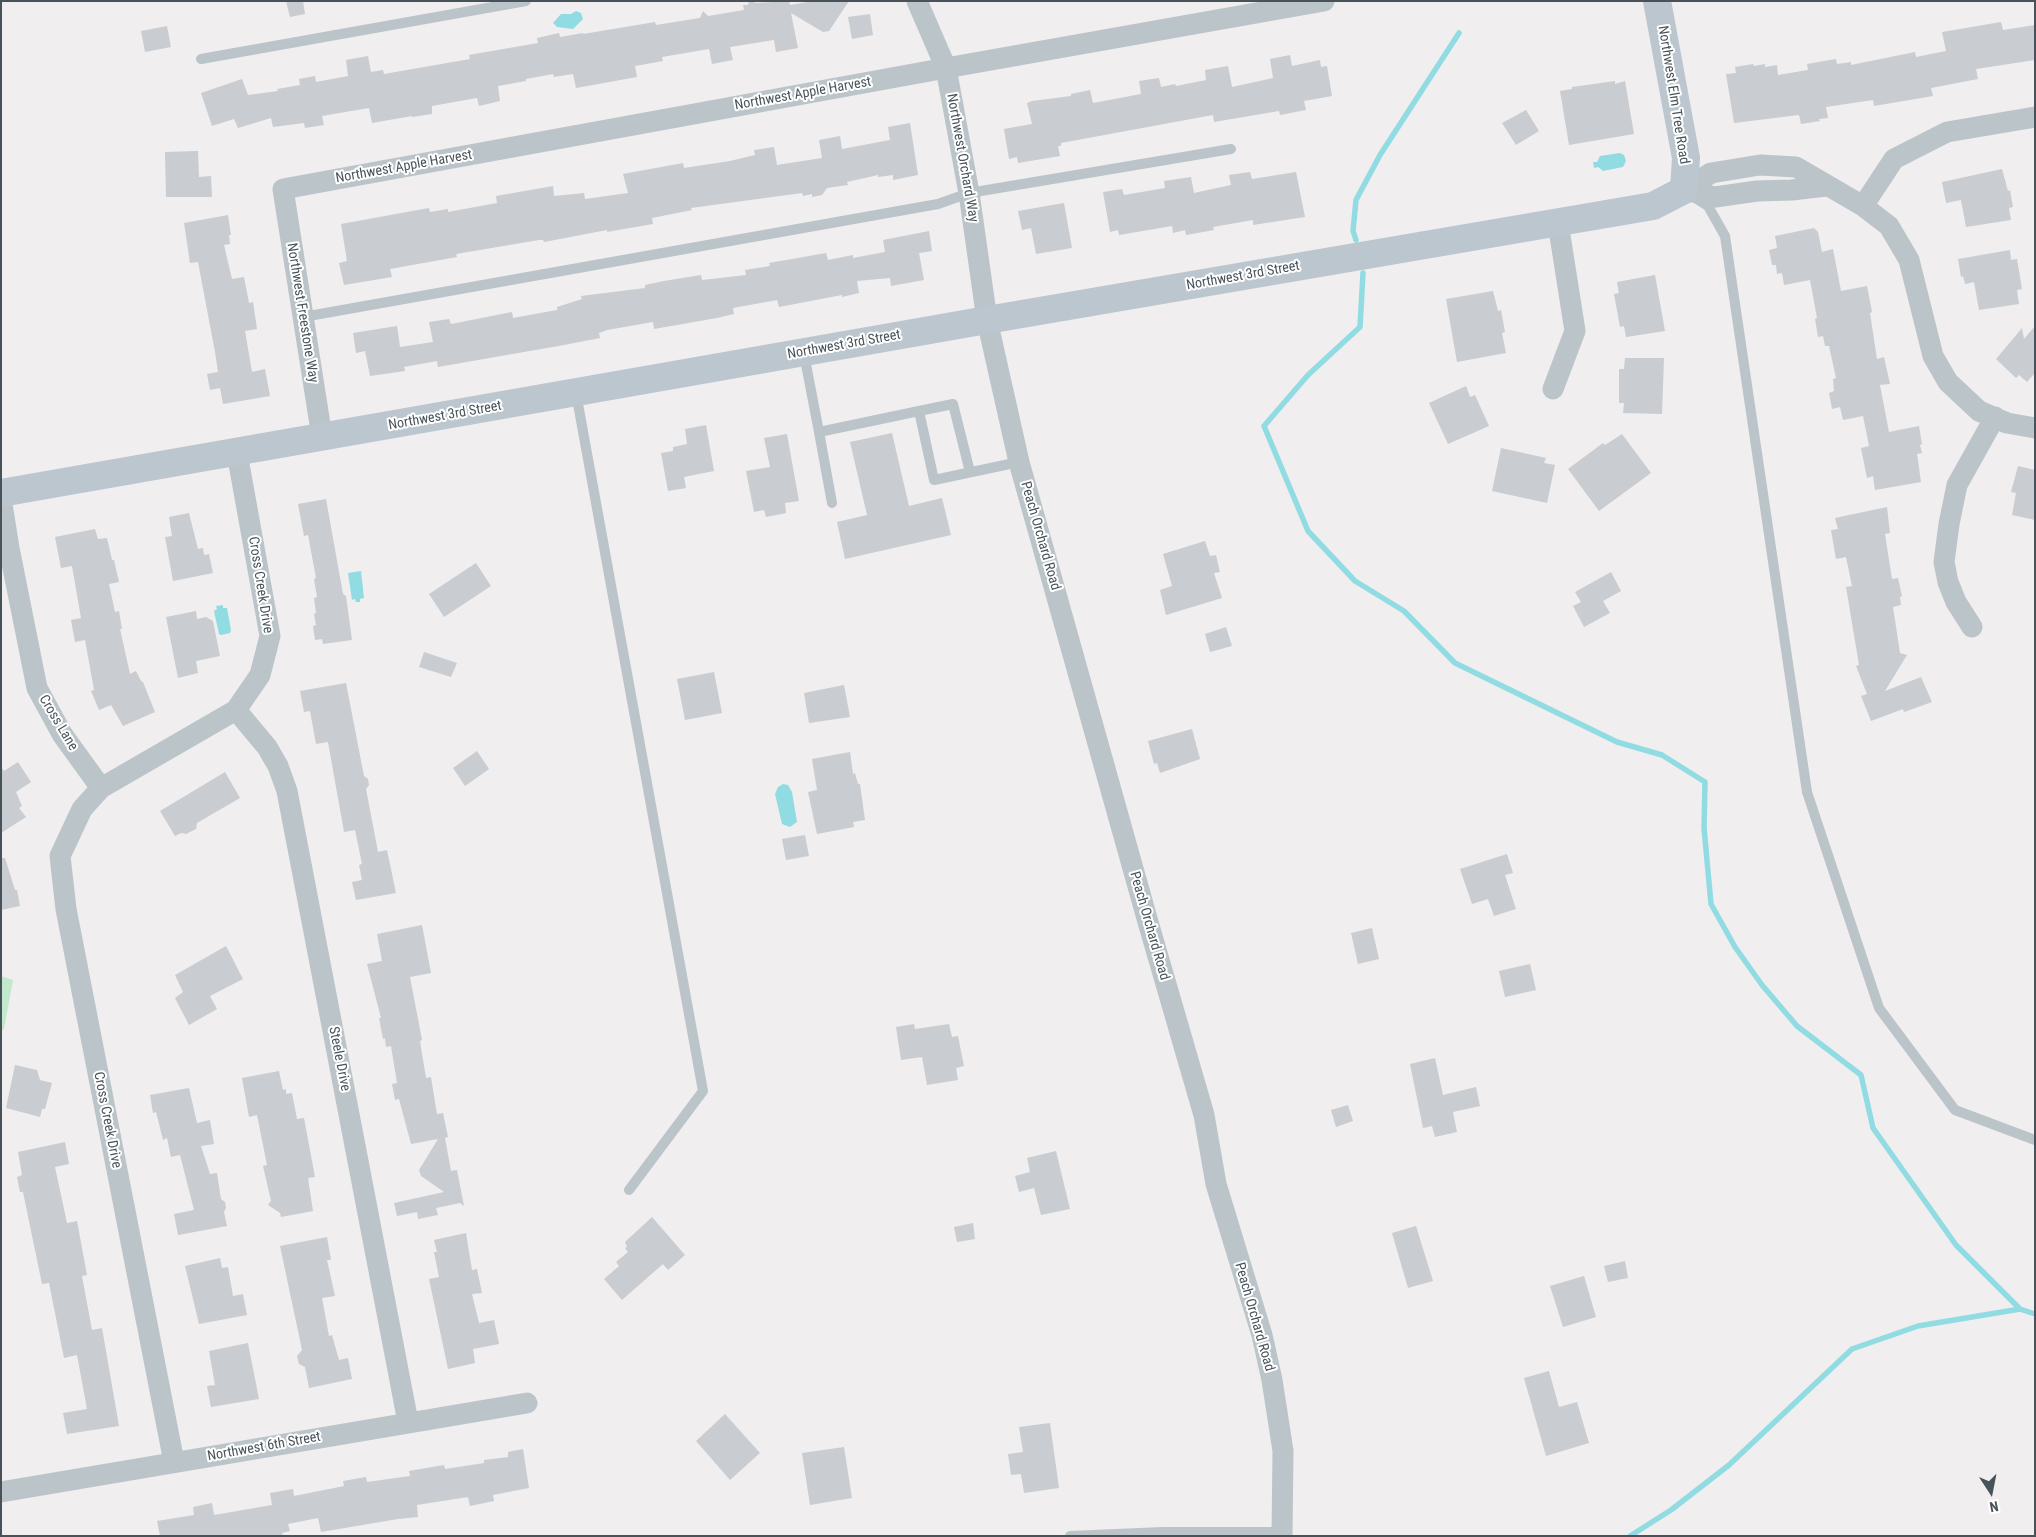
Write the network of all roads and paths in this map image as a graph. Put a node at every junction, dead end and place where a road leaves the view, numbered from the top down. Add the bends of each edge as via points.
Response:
1 (526, 1) edge
2 (917, 1) edge
3 (1324, 1) edge
4 (1657, 1) edge
5 (201, 59) dead end
6 (946, 68) junction
7 (2035, 117) edge
8 (1231, 149) dead end
9 (282, 189) joint
10 (1684, 190) junction
11 (969, 193) junction
12 (1863, 206) junction
13 (1558, 223) junction
14 (303, 317) junction
15 (987, 320) junction
16 (804, 352) junction
17 (1553, 389) dead end
18 (576, 393) junction
19 (919, 411) junction
20 (1995, 417) junction
21 (2035, 428) edge
22 (819, 432) junction
23 (322, 437) junction
24 (237, 452) junction
25 (1019, 462) junction
26 (970, 472) junction
27 (1, 493) edge
28 (1, 498) edge
29 (832, 503) dead end
30 (1972, 627) dead end
31 (236, 710) junction
32 (101, 788) junction
33 (2035, 1140) edge
34 (628, 1190) dead end
35 (527, 1403) dead end
36 (408, 1422) junction
37 (174, 1462) junction
38 (1, 1492) edge
39 (1282, 1534) edge
40 (1070, 1536) edge

1 - 5 lane
2 - 6 street, Northwest Orchard Way
3 - 6 street, Northwest Apple Harvest
4 - 10 street, Northwest Elm Tree Road via 1686,158
6 - 9 street, Northwest Apple Harvest
6 - 11 street, Northwest Orchard Way
7 - 12 street via 1947,132 1894,159
8 - 11 lane
9 - 14 street, Northwest Freestone Way
10 - 12 street via 1715,197 1826,186
10 - 13 street, Northwest 3rd Street via 1653,206
10 - 33 lane via 1708,206 1725,236 1807,792 1879,1008 1955,1110
11 - 14 lane via 938,204
11 - 15 street, Northwest Orchard Way
12 - 20 street via 1890,226 1909,260 1933,356 1948,382 1979,410
13 - 15 street, Northwest 3rd Street
13 - 17 street via 1575,331
14 - 23 street, Northwest Freestone Way
15 - 16 street, Northwest 3rd Street
15 - 25 street, Peach Orchard Road
16 - 18 street, Northwest 3rd Street
16 - 22 lane
18 - 23 street, Northwest 3rd Street
18 - 34 lane via 703,1091
19 - 22 lane
19 - 26 lane via 954,404
19 - 26 lane via 934,480
20 - 21 street
20 - 30 street via 1957,485 1944,562 1956,602
22 - 29 lane
23 - 24 street, Northwest 3rd Street
24 - 27 street, Northwest 3rd Street
24 - 31 street, Cross Creek Drive via 270,636 260,675
25 - 26 lane
25 - 39 street, Peach Orchard Road via 1204,1115 1216,1184 1262,1335 1283,1451
28 - 32 street, Cross Lane via 37,688 62,734
31 - 32 street
31 - 36 street, Steele Drive via 278,766 287,791
32 - 37 street, Cross Creek Drive via 82,809 60,856 66,909
35 - 36 street, Northwest 6th Street
36 - 37 street, Northwest 6th Street
37 - 38 street, Northwest 6th Street
39 - 40 lane via 1163,1532

